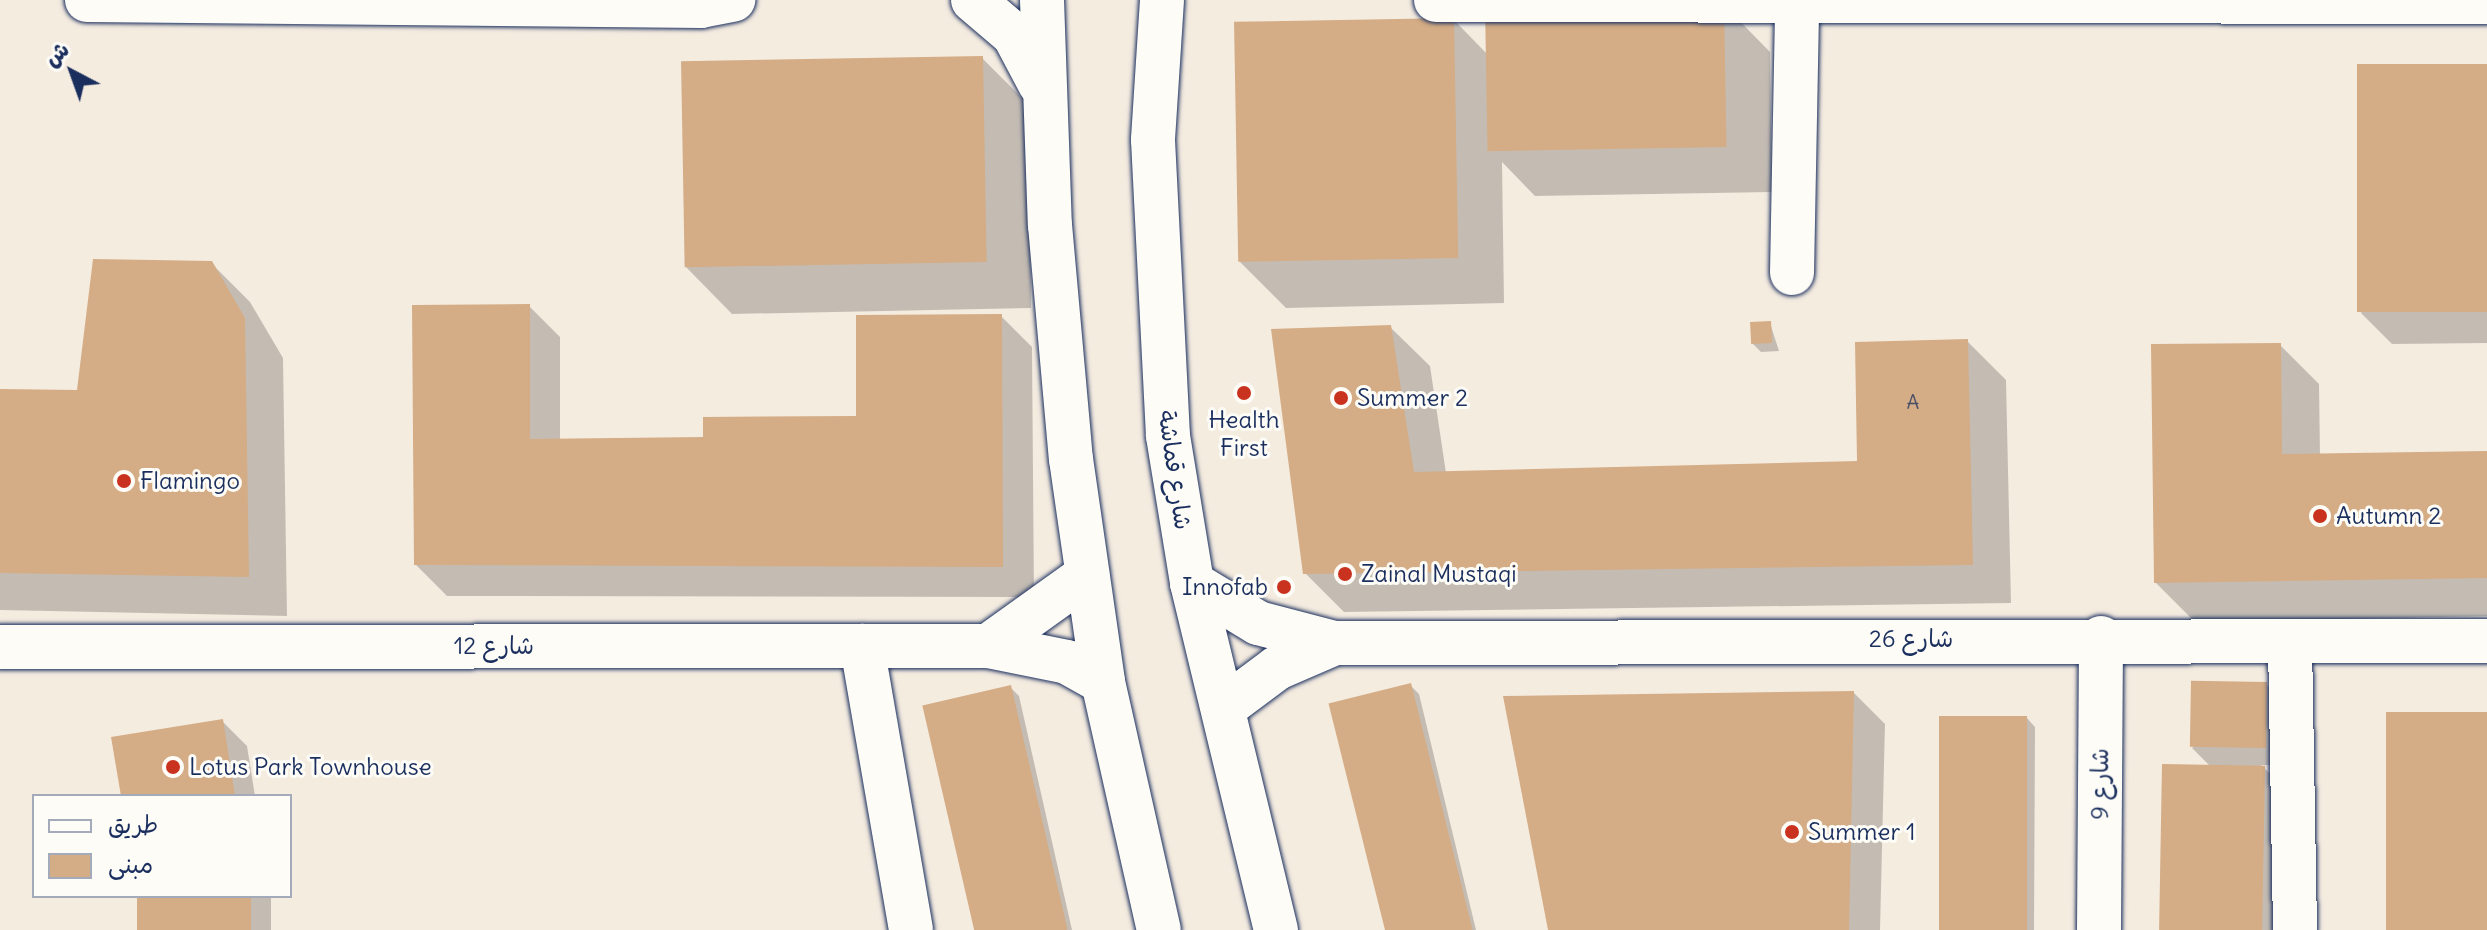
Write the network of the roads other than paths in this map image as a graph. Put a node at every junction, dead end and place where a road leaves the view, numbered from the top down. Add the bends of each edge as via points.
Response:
1 (87, 0) edge
2 (733, 0) edge
3 (973, 0) edge
4 (1042, 0) edge
5 (1162, 0) edge
6 (1436, 0) edge
7 (2487, 2) edge
8 (1797, 3) junction
9 (1045, 100) junction
10 (1792, 273) dead end
11 (1087, 575) junction
12 (1192, 583) junction
13 (2101, 638) junction
14 (2487, 641) edge
15 (2290, 642) junction
16 (1335, 643) junction
17 (862, 646) junction
18 (988, 646) junction
19 (0, 647) edge
20 (1103, 682) junction
21 (1226, 706) junction
22 (911, 930) edge
23 (1159, 930) edge
24 (1276, 930) edge
25 (2099, 930) edge
26 (2295, 930) edge

1 - 2 street via 686,6
3 - 9 street via 1014,35
4 - 9 street
5 - 12 street, شارع قماشة via 1153,140 1155,288 1168,436
6 - 8 street
7 - 8 street
8 - 10 street
9 - 11 street via 1059,342
11 - 18 street
11 - 20 street
12 - 16 street, شارع 26 via 1258,623
12 - 21 street, شارع قماشة
13 - 15 street, شارع 26
13 - 16 street, شارع 26
13 - 25 street, شارع 9
14 - 15 street, شارع 26
15 - 26 street
16 - 21 street, شارع 26 via 1277,668
17 - 18 street, شارع 12
17 - 19 street, شارع 12
17 - 22 street
18 - 20 street, شارع 12 via 1067,662
20 - 23 street
21 - 24 street, شارع قماشة

